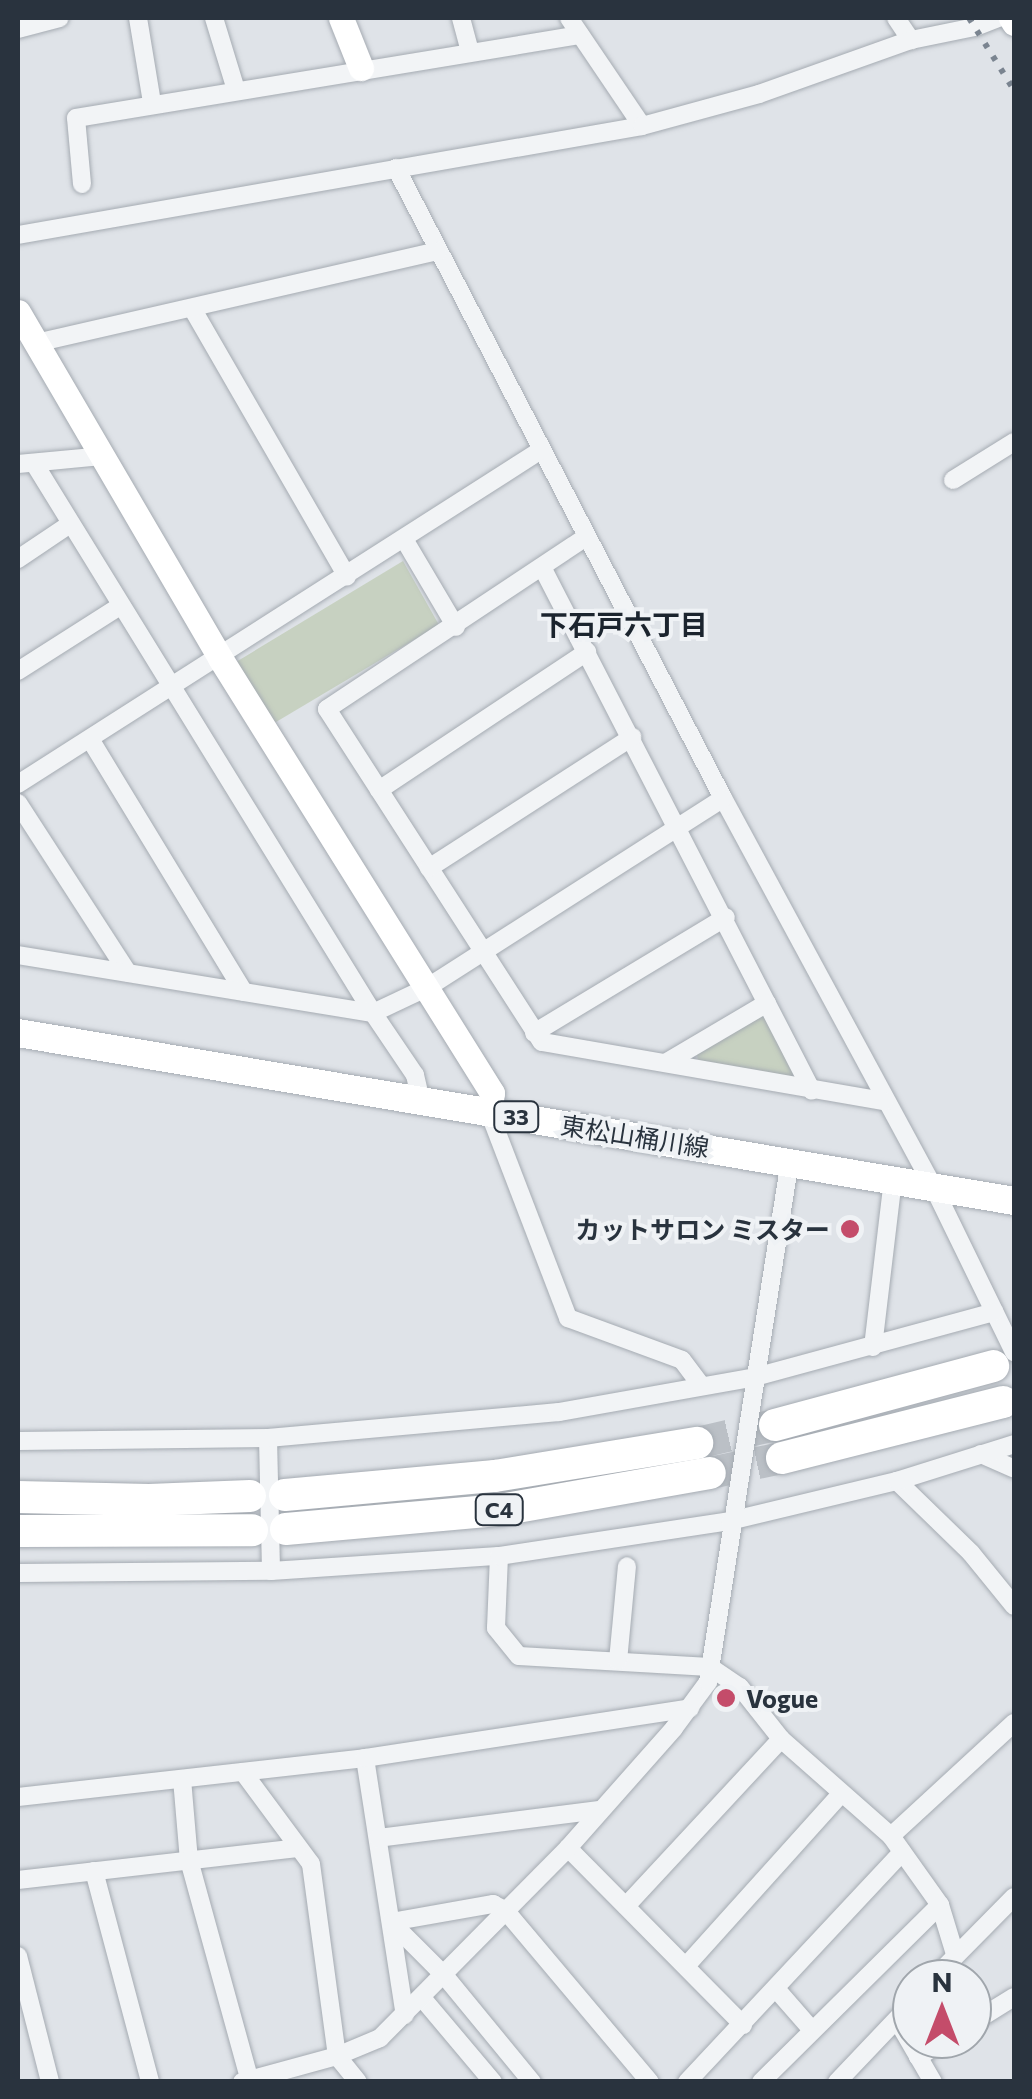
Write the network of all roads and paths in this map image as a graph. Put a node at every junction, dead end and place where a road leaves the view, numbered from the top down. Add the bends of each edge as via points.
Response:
1 (60, 18) edge
2 (138, 18) edge
3 (214, 18) edge
4 (342, 18) edge
5 (461, 18) edge
6 (568, 18) edge
7 (896, 18) edge
8 (999, 18) edge
9 (18, 29) edge
10 (580, 35) junction
11 (911, 40) junction
12 (470, 52) junction
13 (361, 68) junction
14 (236, 90) junction
15 (152, 104) junction
16 (642, 126) junction
17 (396, 168) junction
18 (82, 184) dead end
19 (18, 235) edge
20 (438, 252) junction
21 (192, 308) junction
22 (18, 312) edge
23 (36, 343) junction
24 (1014, 442) edge
25 (540, 450) junction
26 (102, 456) junction
27 (26, 464) edge
28 (953, 480) dead end
29 (70, 524) junction
30 (586, 538) junction
31 (404, 539) junction
32 (18, 558) edge
33 (542, 567) junction
34 (346, 576) junction
35 (120, 606) junction
36 (456, 627) junction
37 (587, 652) junction
38 (220, 658) junction
39 (18, 672) edge
40 (170, 689) junction
41 (632, 737) junction
42 (90, 739) junction
43 (18, 784) edge
44 (379, 790) junction
45 (723, 798) junction
46 (18, 802) edge
47 (677, 824) junction
48 (430, 868) junction
49 (726, 917) junction
50 (482, 950) junction
51 (18, 956) edge
52 (128, 973) junction
53 (428, 988) junction
54 (244, 992) junction
55 (767, 1004) junction
56 (373, 1013) junction
57 (18, 1033) edge
58 (534, 1033) junction
59 (668, 1062) junction
60 (812, 1090) junction
61 (420, 1101) junction
62 (885, 1101) junction
63 (489, 1112) junction
64 (790, 1160) junction
65 (893, 1180) junction
66 (932, 1186) junction
67 (1014, 1201) edge
68 (994, 1312) junction
69 (873, 1347) junction
70 (1004, 1359) edge
71 (755, 1376) junction
72 (700, 1384) junction
73 (1003, 1402) dead end
74 (775, 1424) tunnel mouth
75 (268, 1438) junction
76 (18, 1441) edge
77 (1014, 1444) edge
78 (981, 1454) junction
79 (782, 1458) tunnel mouth
80 (1014, 1470) edge
81 (896, 1481) junction
82 (285, 1495) dead end
83 (250, 1496) dead end
84 (18, 1497) edge
85 (730, 1521) junction
86 (286, 1529) dead end
87 (252, 1530) dead end
88 (18, 1531) edge
89 (499, 1556) junction
90 (626, 1566) dead end
91 (271, 1572) junction
92 (18, 1573) edge
93 (1014, 1606) edge
94 (618, 1662) junction
95 (710, 1666) junction
96 (690, 1708) junction
97 (1014, 1723) edge
98 (782, 1739) junction
99 (365, 1758) junction
100 (243, 1772) junction
101 (182, 1779) junction
102 (840, 1795) junction
103 (18, 1797) edge
104 (600, 1810) junction
105 (891, 1836) junction
106 (378, 1838) junction
107 (297, 1848) junction
108 (568, 1848) junction
109 (902, 1852) junction
110 (189, 1860) junction
111 (94, 1872) junction
112 (18, 1880) edge
113 (1014, 1901) edge
114 (940, 1905) junction
115 (626, 1906) junction
116 (506, 1910) junction
117 (391, 1922) junction
118 (955, 1954) junction
119 (18, 1956) edge
120 (951, 1959) edge
121 (686, 1966) junction
122 (444, 1975) junction
123 (776, 1990) junction
124 (1014, 1997) edge
125 (423, 1999) junction
126 (992, 2011) edge
127 (406, 2015) junction
128 (743, 2025) junction
129 (892, 2025) edge
130 (811, 2030) junction
131 (338, 2056) junction
132 (919, 2059) edge
133 (247, 2081) edge
134 (50, 2082) edge
135 (150, 2082) edge
136 (358, 2082) edge
137 (493, 2082) edge
138 (532, 2082) edge
139 (650, 2082) edge
140 (687, 2082) edge
141 (761, 2082) edge
142 (837, 2082) edge
143 (932, 2082) edge

1 - 9 street
2 - 15 street
3 - 14 street
4 - 13 street
5 - 12 street
6 - 10 street
7 - 11 street
8 - 11 street
10 - 12 street
10 - 16 street
11 - 16 street via 759,94
12 - 13 street
13 - 14 street
14 - 15 street
15 - 18 street via 76,118
16 - 17 street
17 - 19 street
17 - 20 street
20 - 21 street
20 - 25 street
21 - 23 street
21 - 34 street
22 - 23 street
23 - 26 street
24 - 28 street
25 - 30 street
25 - 31 street
26 - 27 street
26 - 38 street
27 - 29 street
29 - 32 street
29 - 35 street
30 - 33 street
30 - 45 street
31 - 34 street
31 - 36 street
33 - 36 street
33 - 37 street
34 - 38 street
35 - 39 street
35 - 40 street
36 - 44 street via 326,708
37 - 41 street
37 - 44 street
38 - 40 street
38 - 53 street
40 - 42 street
40 - 56 street
41 - 47 street
41 - 48 street
42 - 43 street
42 - 54 street
44 - 48 street
45 - 47 street
45 - 62 street
46 - 52 street
47 - 49 street
47 - 50 street
48 - 50 street
49 - 55 street
49 - 58 street
50 - 53 street
50 - 58 street
51 - 52 street
52 - 54 street
53 - 56 street
53 - 63 street via 492,1093
54 - 56 street
55 - 59 street
55 - 60 street
56 - 61 street via 415,1075
57 - 61 main road, 東松山桶川線 / 33
58 - 59 street via 542,1042
59 - 60 street
60 - 62 street
61 - 63 main road, 東松山桶川線 / 33
62 - 66 street
63 - 64 main road, 東松山桶川線 / 33
63 - 72 street via 568,1318 682,1360
64 - 65 main road, 東松山桶川線 / 33
64 - 71 street
65 - 66 main road, 東松山桶川線 / 33
65 - 69 street
66 - 67 main road, 東松山桶川線 / 33
66 - 68 street
68 - 69 street
68 - 70 street
69 - 71 street
70 - 74 highway
71 - 72 street
71 - 85 street
72 - 75 street via 559,1412
73 - 79 highway
75 - 76 street
75 - 91 street
77 - 78 street
78 - 80 street
78 - 81 street
81 - 85 street
81 - 93 street via 971,1553
82 - 86 highway, C4 via 703,1458 500,1510
83 - 84 highway
85 - 89 street
85 - 95 street
87 - 88 highway
89 - 91 street
89 - 94 street via 496,1628 519,1656
90 - 94 street
91 - 92 street
94 - 95 street
95 - 96 street via 708,1682
95 - 98 street via 740,1687
96 - 99 street
96 - 104 street
97 - 105 street
98 - 102 street
98 - 115 street
99 - 100 street
99 - 106 street
100 - 101 street
100 - 107 street
101 - 103 street
101 - 110 street
102 - 105 street
102 - 121 street
104 - 106 street
104 - 108 street
105 - 109 street
106 - 117 street
107 - 110 street
107 - 131 street via 311,1864
108 - 115 street
108 - 116 street
109 - 114 street
109 - 123 street
110 - 111 street
110 - 133 street
111 - 112 street
111 - 135 street
113 - 118 street
114 - 118 street
114 - 130 street
115 - 121 street
116 - 117 street via 493,1904
116 - 122 street
116 - 139 street
117 - 122 street
117 - 127 street
118 - 120 street
119 - 134 street
121 - 128 street
122 - 125 street
122 - 138 street
123 - 128 street
123 - 130 street
124 - 126 street
125 - 127 street
125 - 137 street
127 - 131 street via 380,2038
128 - 140 street
129 - 142 street
130 - 141 street
131 - 133 street
131 - 136 street
132 - 143 street

